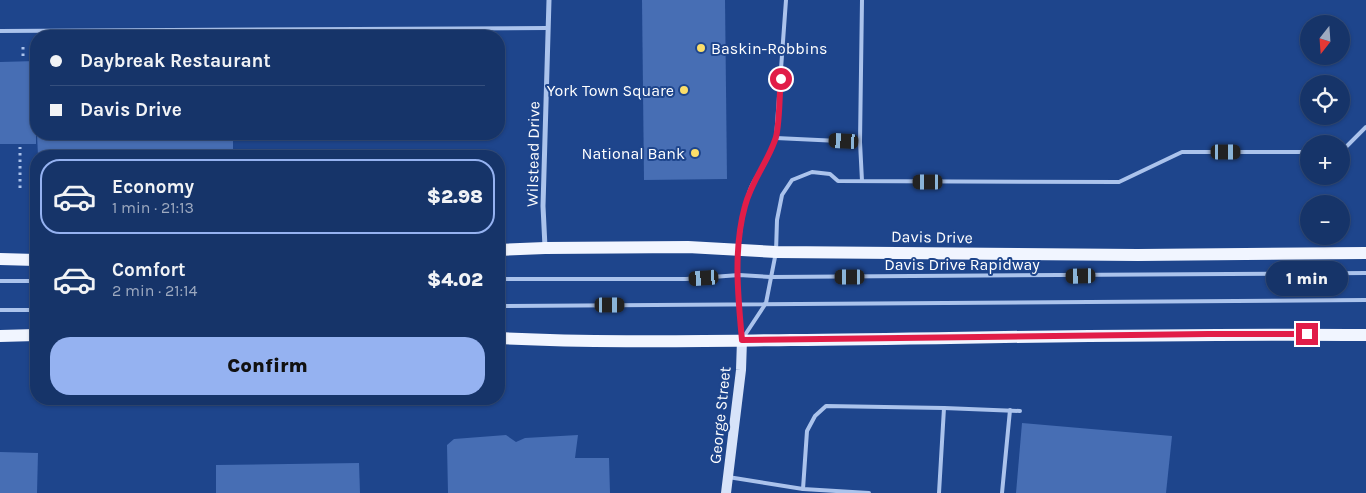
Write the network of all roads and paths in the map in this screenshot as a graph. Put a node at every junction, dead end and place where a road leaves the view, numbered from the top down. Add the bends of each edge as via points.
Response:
1 (549, 0) edge
2 (786, 0) edge
3 (862, 0) edge
4 (548, 28) junction
5 (274, 30) edge
6 (0, 32) edge
7 (30, 32) edge
8 (1366, 127) edge
9 (776, 138) junction
10 (860, 142) junction
11 (1350, 143) edge
12 (20, 148) dead end
13 (1300, 152) edge
14 (862, 181) junction
15 (20, 188) dead end
16 (544, 248) junction
17 (505, 250) edge
18 (739, 250) junction
19 (776, 252) junction
20 (1366, 253) edge
21 (0, 259) edge
22 (30, 260) edge
23 (1366, 273) edge
24 (739, 275) junction
25 (771, 277) junction
26 (505, 279) edge
27 (0, 281) edge
28 (30, 281) edge
29 (1366, 300) edge
30 (766, 303) junction
31 (738, 304) junction
32 (505, 306) edge
33 (0, 310) edge
34 (30, 310) edge
35 (30, 335) edge
36 (1366, 335) edge
37 (0, 336) edge
38 (505, 338) edge
39 (742, 340) junction
40 (944, 408) junction
41 (1010, 410) junction
42 (1020, 411) dead end
43 (728, 477) junction
44 (803, 489) junction
45 (726, 493) edge
46 (870, 493) edge
47 (939, 493) edge
48 (1002, 493) edge

1 - 4 street, Wilstead Drive
2 - 9 lane
3 - 10 lane
4 - 5 lane
4 - 16 street, Wilstead Drive
6 - 7 lane
8 - 11 lane
9 - 10 lane
9 - 18 lane via 750,188 742,218
10 - 14 lane
12 - 15 path
13 - 14 lane via 1182,152 1119,182
14 - 19 lane via 838,181 830,174 812,172 792,180 782,195
16 - 17 main road, Davis Drive
16 - 18 main road, Davis Drive
18 - 19 main road, Davis Drive
18 - 24 lane
19 - 20 main road, Davis Drive
19 - 25 lane
21 - 22 main road
23 - 25 lane, Davis Drive Rapidway
24 - 25 lane, Davis Drive Rapidway
24 - 26 lane, Davis Drive Rapidway via 686,279
24 - 31 lane
25 - 30 lane
27 - 28 lane
29 - 30 lane
30 - 31 lane
30 - 39 lane
31 - 32 lane
31 - 39 lane
33 - 34 lane
35 - 37 main road
36 - 39 main road
38 - 39 main road
39 - 43 main road, George Street
40 - 41 lane
40 - 44 lane via 826,406 806,431
40 - 47 lane
41 - 42 lane
41 - 48 lane
43 - 44 lane
43 - 45 main road, George Street
44 - 46 lane

